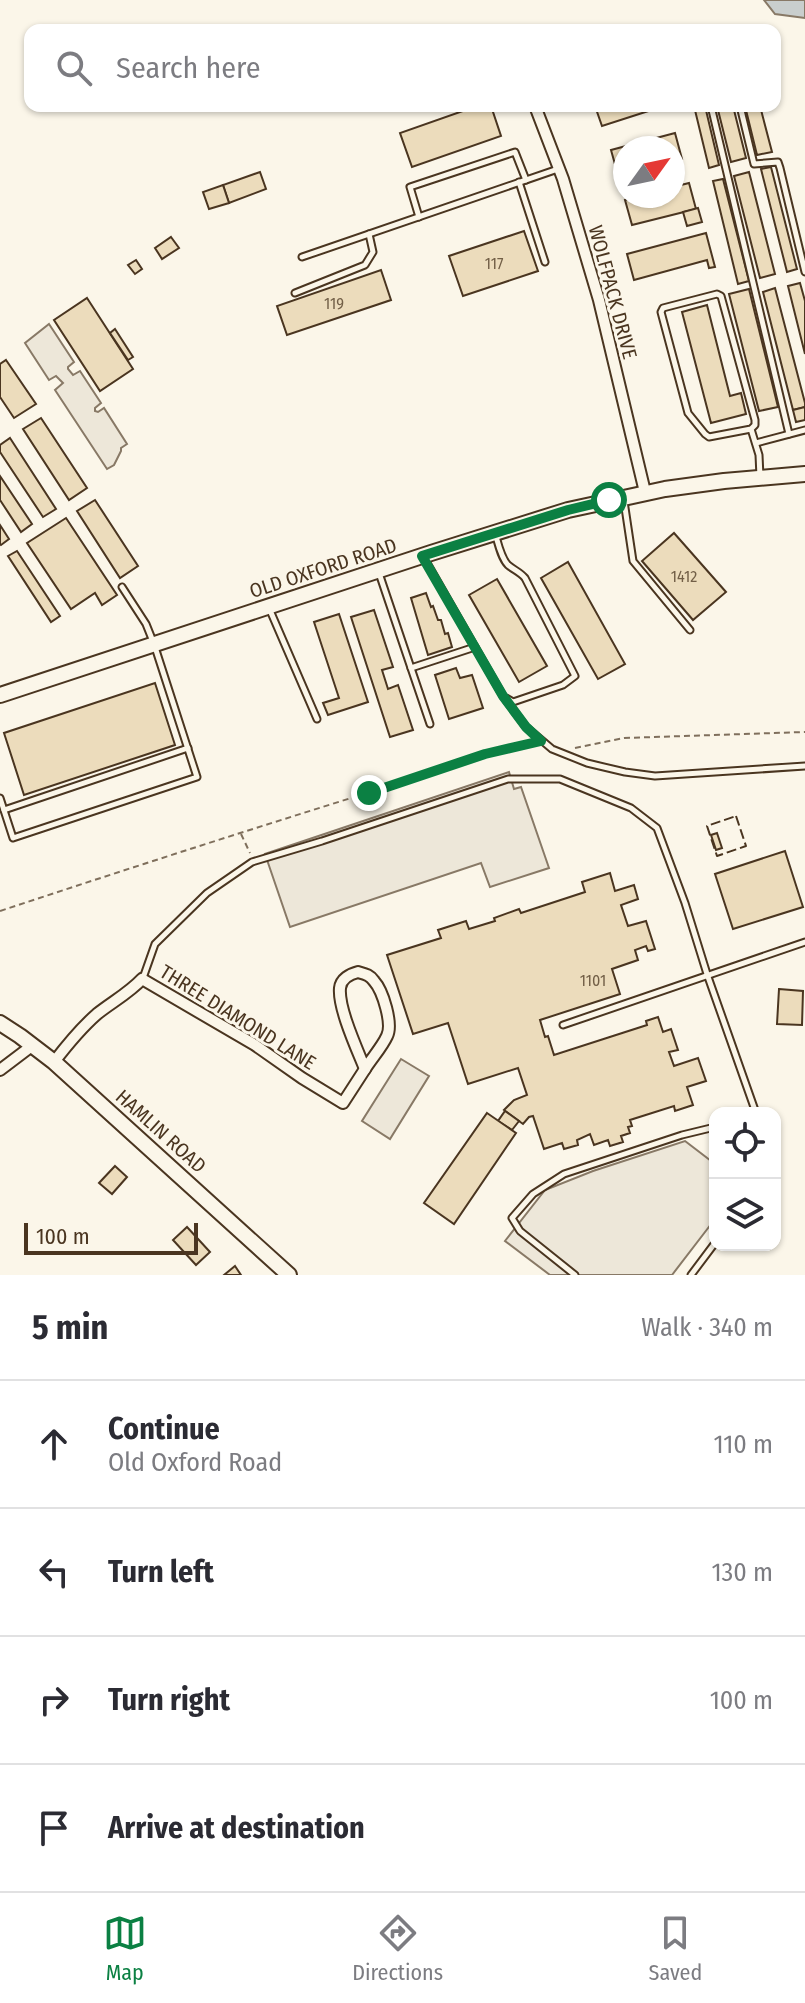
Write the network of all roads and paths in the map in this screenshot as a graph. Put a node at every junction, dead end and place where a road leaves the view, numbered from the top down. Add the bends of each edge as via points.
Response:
1 (537, 112) edge
2 (712, 112) edge
3 (741, 112) edge
4 (559, 169) junction
5 (522, 181) junction
6 (419, 217) junction
7 (369, 234) junction
8 (302, 257) dead end
9 (545, 262) dead end
10 (805, 272) edge
11 (295, 293) dead end
12 (751, 429) junction
13 (805, 430) edge
14 (789, 434) junction
15 (756, 443) junction
16 (805, 474) edge
17 (760, 478) junction
18 (645, 492) junction
19 (624, 496) junction
20 (495, 532) junction
21 (422, 556) junction
22 (378, 571) junction
23 (122, 587) dead end
24 (268, 607) junction
25 (690, 630) dead end
26 (154, 644) junction
27 (475, 647) junction
28 (411, 668) junction
29 (0, 695) edge
30 (503, 696) junction
31 (317, 719) dead end
32 (430, 724) dead end
33 (805, 732) edge
34 (541, 741) junction
35 (188, 748) junction
36 (561, 753) junction
37 (805, 766) edge
38 (0, 798) edge
39 (4, 810) junction
40 (239, 832) junction
41 (252, 862) junction
42 (0, 911) edge
43 (805, 942) edge
44 (707, 974) junction
45 (142, 979) junction
46 (0, 1023) edge
47 (563, 1025) dead end
48 (33, 1045) junction
49 (54, 1062) junction
50 (365, 1069) junction
51 (0, 1070) edge
52 (754, 1107) edge
53 (709, 1128) edge
54 (709, 1251) edge
55 (289, 1275) edge
56 (575, 1275) edge
57 (691, 1275) edge

1 - 4 street, WOLFPACK DRIVE
2 - 14 lane
3 - 10 lane via 754,164 778,162
4 - 5 lane
4 - 18 street, WOLFPACK DRIVE via 599,300
5 - 6 lane
5 - 6 lane via 515,152 410,187
5 - 9 lane
6 - 7 lane
7 - 8 lane
7 - 11 lane via 373,252 365,265
12 - 12 lane via 709,437 696,425 688,413 663,308 721,296 755,420
12 - 15 lane
13 - 14 lane
14 - 15 lane
15 - 17 lane
16 - 17 street, OLD OXFORD ROAD
17 - 18 street, OLD OXFORD ROAD
18 - 19 street, OLD OXFORD ROAD
19 - 20 street, OLD OXFORD ROAD
19 - 25 lane via 633,561
20 - 21 street, OLD OXFORD ROAD
20 - 30 lane via 508,565 525,578 575,676 513,702
21 - 22 street, OLD OXFORD ROAD
21 - 27 lane
22 - 24 street, OLD OXFORD ROAD
22 - 28 lane
23 - 26 lane
24 - 26 street, OLD OXFORD ROAD
24 - 31 lane
26 - 29 street, OLD OXFORD ROAD
26 - 35 lane
27 - 28 lane
27 - 30 lane
28 - 32 lane
30 - 34 lane
33 - 36 path via 624,738
34 - 36 lane
34 - 40 path
35 - 39 lane
35 - 39 lane via 197,777 13,838
36 - 37 lane via 655,776
38 - 39 lane
40 - 41 path
40 - 42 path
41 - 44 lane via 508,779 560,779 631,808 657,828
41 - 45 lane via 207,893 155,944
43 - 44 lane
44 - 47 lane
44 - 52 lane
45 - 49 street, THREE DIAMOND LANE via 84,1025
45 - 50 street, THREE DIAMOND LANE via 343,1103
46 - 48 street, HAMLIN ROAD
48 - 49 street, HAMLIN ROAD
48 - 51 street
49 - 55 street, HAMLIN ROAD
50 - 50 street, THREE DIAMOND LANE via 389,1027 376,982 358,972 340,987 344,1014
53 - 56 lane via 564,1174 533,1194 512,1218 520,1231
54 - 57 lane

